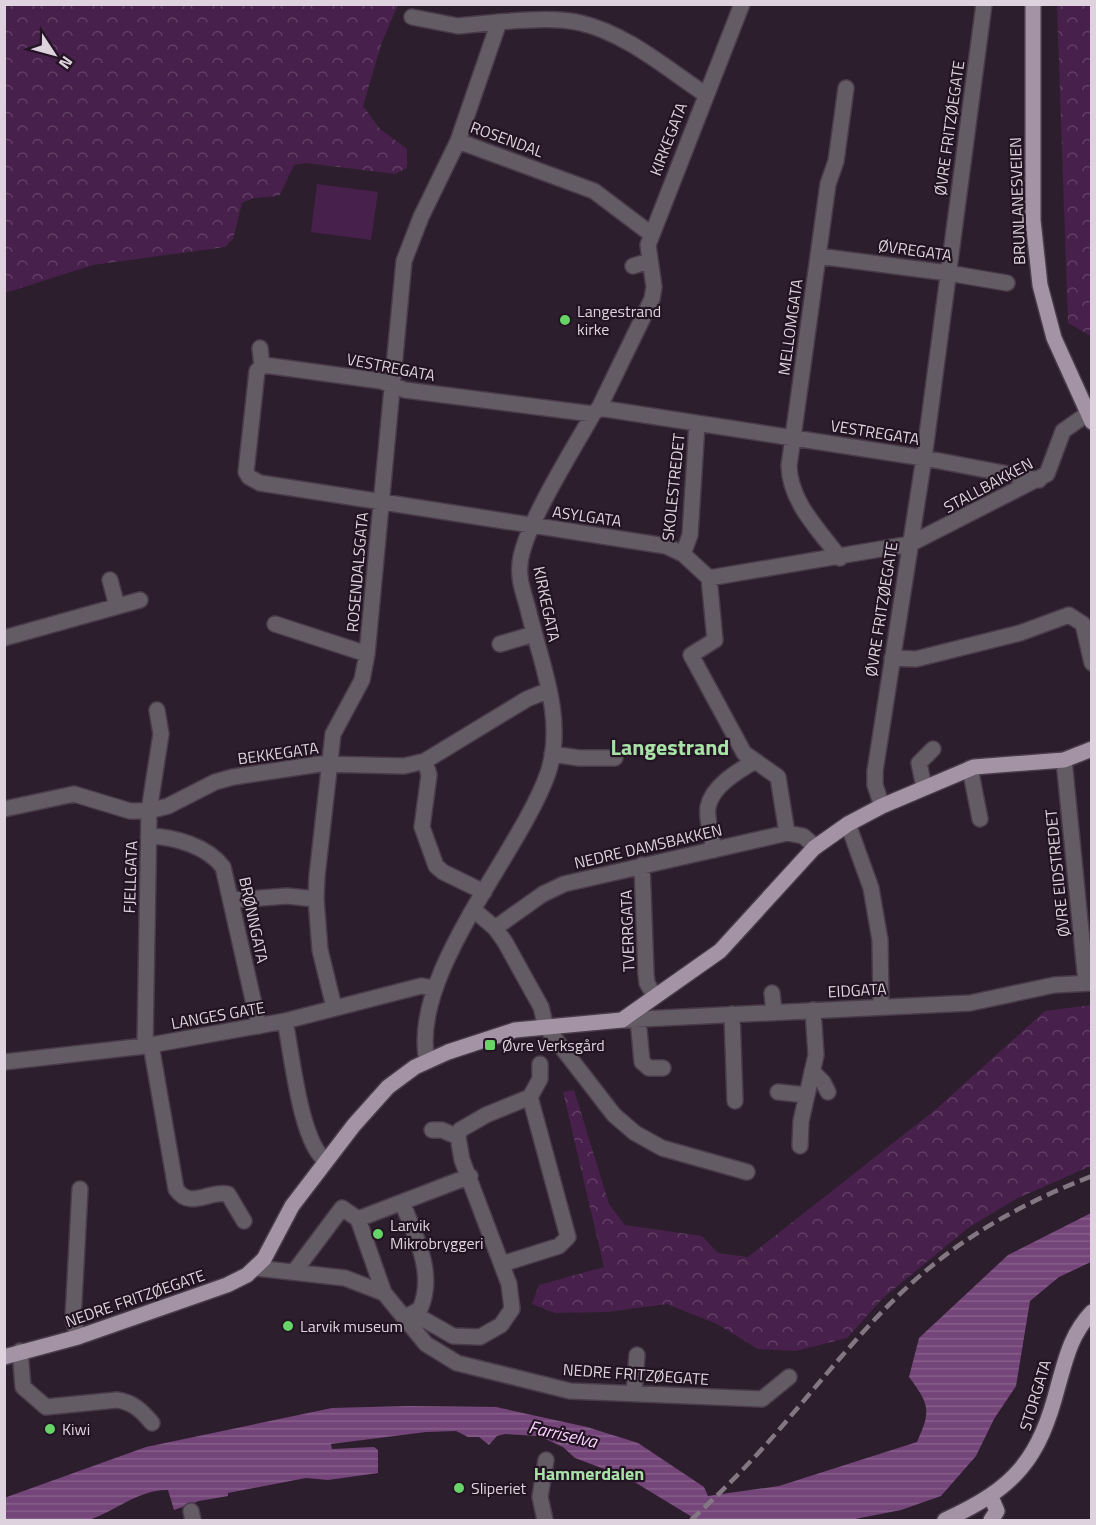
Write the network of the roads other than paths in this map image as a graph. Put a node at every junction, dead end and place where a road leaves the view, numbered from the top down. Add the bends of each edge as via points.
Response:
1 (742, 4) edge
2 (984, 4) edge
3 (1033, 4) edge
4 (412, 17) dead end
5 (499, 22) junction
6 (846, 88) dead end
7 (705, 94) junction
8 (458, 141) junction
9 (651, 234) junction
10 (818, 256) junction
11 (649, 261) junction
12 (633, 266) dead end
13 (948, 273) junction
14 (1007, 283) dead end
15 (260, 348) dead end
16 (262, 366) junction
17 (392, 384) junction
18 (596, 411) junction
19 (1089, 418) edge
20 (698, 424) junction
21 (792, 437) junction
22 (924, 458) junction
23 (1039, 480) junction
24 (381, 501) junction
25 (532, 526) junction
26 (910, 544) junction
27 (683, 554) junction
28 (840, 558) junction
29 (709, 578) junction
30 (110, 580) dead end
31 (140, 600) dead end
32 (117, 606) junction
33 (275, 624) dead end
34 (534, 634) junction
35 (4, 638) edge
36 (500, 644) dead end
37 (368, 654) junction
38 (892, 658) junction
39 (1092, 663) edge
40 (549, 690) junction
41 (157, 710) dead end
42 (1092, 748) edge
43 (933, 749) dead end
44 (552, 754) junction
45 (615, 758) dead end
46 (755, 760) junction
47 (1064, 760) junction
48 (425, 761) junction
49 (330, 764) junction
50 (970, 768) junction
51 (924, 787) junction
52 (882, 806) junction
53 (4, 809) edge
54 (149, 812) junction
55 (981, 819) dead end
56 (848, 824) junction
57 (787, 833) junction
58 (149, 836) junction
59 (816, 847) junction
60 (714, 850) junction
61 (642, 865) junction
62 (484, 892) junction
63 (316, 899) junction
64 (232, 900) junction
65 (474, 910) junction
66 (495, 928) junction
67 (1089, 982) edge
68 (434, 988) junction
69 (772, 993) dead end
70 (654, 995) junction
71 (881, 1006) junction
72 (334, 1007) junction
73 (813, 1010) junction
74 (774, 1012) junction
75 (732, 1014) junction
76 (638, 1019) junction
77 (621, 1020) junction
78 (285, 1021) junction
79 (259, 1026) junction
80 (546, 1027) junction
81 (148, 1045) junction
82 (4, 1062) edge
83 (431, 1063) junction
84 (540, 1064) dead end
85 (663, 1068) dead end
86 (812, 1071) junction
87 (778, 1092) dead end
88 (828, 1092) dead end
89 (806, 1095) junction
90 (530, 1097) junction
91 (735, 1101) dead end
92 (432, 1130) dead end
93 (458, 1137) junction
94 (800, 1146) dead end
95 (326, 1161) junction
96 (747, 1172) dead end
97 (470, 1176) junction
98 (80, 1189) dead end
99 (402, 1202) junction
100 (358, 1219) junction
101 (244, 1221) dead end
102 (502, 1264) junction
103 (256, 1268) junction
104 (294, 1272) junction
105 (384, 1293) junction
106 (1092, 1312) edge
107 (406, 1317) junction
108 (78, 1337) junction
109 (4, 1345) edge
110 (20, 1351) junction
111 (637, 1355) dead end
112 (4, 1357) edge
113 (789, 1377) dead end
114 (634, 1394) junction
115 (152, 1423) dead end
116 (546, 1460) dead end
117 (991, 1497) junction
118 (544, 1521) edge
119 (945, 1521) edge
120 (991, 1521) edge

1 - 7 street
2 - 13 street, ØVRE FRITZØEGATE
3 - 19 main road, BRUNLANESVEIEN via 1035,254 1043,303 1054,338
4 - 5 street via 458,26
5 - 7 street via 535,19 581,23 625,40
5 - 8 street, ROSENDAL
6 - 10 street, MELLOMGATA
7 - 9 street, KIRKEGATA
8 - 9 street, ROSENDAL via 594,191
8 - 17 street, ROSENDALSGATA via 404,261
9 - 11 street, KIRKEGATA
10 - 13 street, ØVREGATA
10 - 21 street, MELLOMGATA
11 - 12 street
11 - 18 street, KIRKEGATA via 652,299
13 - 14 street, ØVREGATA
13 - 22 street, ØVRE FRITZØEGATE
15 - 16 street
16 - 17 street, VESTREGATA
16 - 24 street, ASYLGATA via 257,371 245,466 249,477 260,483
17 - 18 street, VESTREGATA via 405,390
17 - 24 street, ROSENDALSGATA
18 - 20 street, VESTREGATA
18 - 25 street, KIRKEGATA
19 - 23 street, STALLBAKKEN via 1063,431 1052,466
20 - 21 street, VESTREGATA
20 - 27 street, SKOLESTREDET via 690,535
21 - 22 street, VESTREGATA
21 - 28 street, MELLOMGATA via 789,466 793,490
22 - 23 street, VESTREGATA
22 - 26 street, ØVRE FRITZØEGATE
23 - 26 street, STALLBAKKEN
24 - 25 street, ASYLGATA
24 - 37 street, ROSENDALSGATA
25 - 27 street, ASYLGATA via 666,546
25 - 34 street, KIRKEGATA via 519,567
26 - 28 street
26 - 38 street, ØVRE FRITZØEGATE
27 - 29 street, ASYLGATA
28 - 29 street
29 - 46 street via 715,640 691,656 744,753
30 - 32 street
31 - 32 street
32 - 35 street
33 - 37 street
34 - 36 street
34 - 40 street, KIRKEGATA
37 - 49 street, ROSENDALSGATA via 362,680 335,727
38 - 39 street via 928,656 1020,633 1069,615 1083,624
38 - 52 street, ØVRE FRITZØEGATE via 874,771 874,785
40 - 44 street, KIRKEGATA via 554,715
40 - 48 street, BEKKEGATA via 526,699
41 - 54 street, FJELLGATA via 162,734
42 - 47 main road
43 - 51 street via 919,763
44 - 45 street
44 - 62 street, KIRKEGATA via 540,790
46 - 57 street via 778,777
46 - 60 street via 732,775 712,797 708,814
47 - 50 main road
47 - 67 street, ØVRE EIDSTREDET
48 - 49 street, BEKKEGATA via 404,766
48 - 62 street via 429,775 422,827 436,866
49 - 54 street, BEKKEGATA via 224,778
49 - 63 street, ROSENDALSGATA
50 - 51 main road
50 - 55 street
51 - 52 main road
52 - 56 main road
53 - 54 street, BEKKEGATA via 74,794 130,811
54 - 58 street, FJELLGATA
56 - 59 main road
56 - 71 street via 873,898 880,940
57 - 59 street via 803,836
57 - 60 street, NEDRE DAMSBAKKEN
58 - 64 street, BRØNNGATA via 184,841 218,861
58 - 81 street, FJELLGATA
59 - 70 main road via 720,951
60 - 61 street, NEDRE DAMSBAKKEN
61 - 66 street, NEDRE DAMSBAKKEN via 556,886
61 - 70 street, TVERRGATA via 646,974
62 - 65 street, KIRKEGATA
63 - 64 street via 287,896
63 - 72 street, ROSENDALSGATA via 320,950
64 - 79 street, BRØNNGATA
65 - 66 street
65 - 68 street, KIRKEGATA
66 - 80 street via 541,1007
67 - 71 street, EIDGATA via 1054,985 970,1003
68 - 72 street, LANGES GATE via 421,986
68 - 83 street, KIRKEGATA via 424,1035
69 - 74 street
70 - 77 main road
71 - 73 street, EIDGATA
72 - 78 street, LANGES GATE
73 - 74 street, EIDGATA
73 - 86 street via 816,1046
74 - 75 street, EIDGATA
75 - 76 street, EIDGATA
75 - 91 street
76 - 77 street, EIDGATA
76 - 85 street via 642,1062 650,1068
77 - 80 main road
78 - 79 street, LANGES GATE
78 - 95 street via 305,1119 314,1148
79 - 81 street, LANGES GATE
80 - 83 main road, NEDRE FRITZØEGATE via 515,1030
80 - 96 street via 609,1109 635,1133 678,1154
81 - 82 street, LANGES GATE
81 - 101 street, FJELLGATA via 176,1189 190,1200 228,1194
83 - 95 main road, NEDRE FRITZØEGATE via 403,1076 374,1101
84 - 90 street via 540,1079
86 - 88 street
86 - 89 street
87 - 89 street
89 - 94 street
90 - 93 street via 486,1115 460,1130
90 - 102 street via 568,1237 559,1246
92 - 93 street
93 - 97 street
95 - 103 main road, NEDRE FRITZØEGATE via 292,1206 272,1247
97 - 99 street
97 - 102 street
98 - 108 street via 73,1319
99 - 100 street
99 - 107 street via 424,1257 426,1292 420,1309
100 - 104 street via 342,1208
100 - 105 street
102 - 107 street via 512,1309 492,1332 480,1337 453,1336 425,1320
103 - 104 street, NEDRE FRITZØEGATE
103 - 108 main road, NEDRE FRITZØEGATE via 227,1286
104 - 105 street, NEDRE FRITZØEGATE via 345,1278
105 - 107 street, NEDRE FRITZØEGATE
106 - 117 main road, STORGATA via 1070,1342 1039,1444 1016,1476
107 - 114 street, NEDRE FRITZØEGATE via 426,1344 457,1363 570,1390
108 - 110 main road, NEDRE FRITZØEGATE
109 - 110 main road, NEDRE FRITZØEGATE
110 - 112 main road, NEDRE FRITZØEGATE
110 - 115 street via 23,1387 46,1407 117,1400 135,1406
111 - 114 street
113 - 114 street, NEDRE FRITZØEGATE via 762,1399
116 - 118 street via 540,1497
117 - 119 main road, STORGATA
117 - 120 main road via 997,1512

